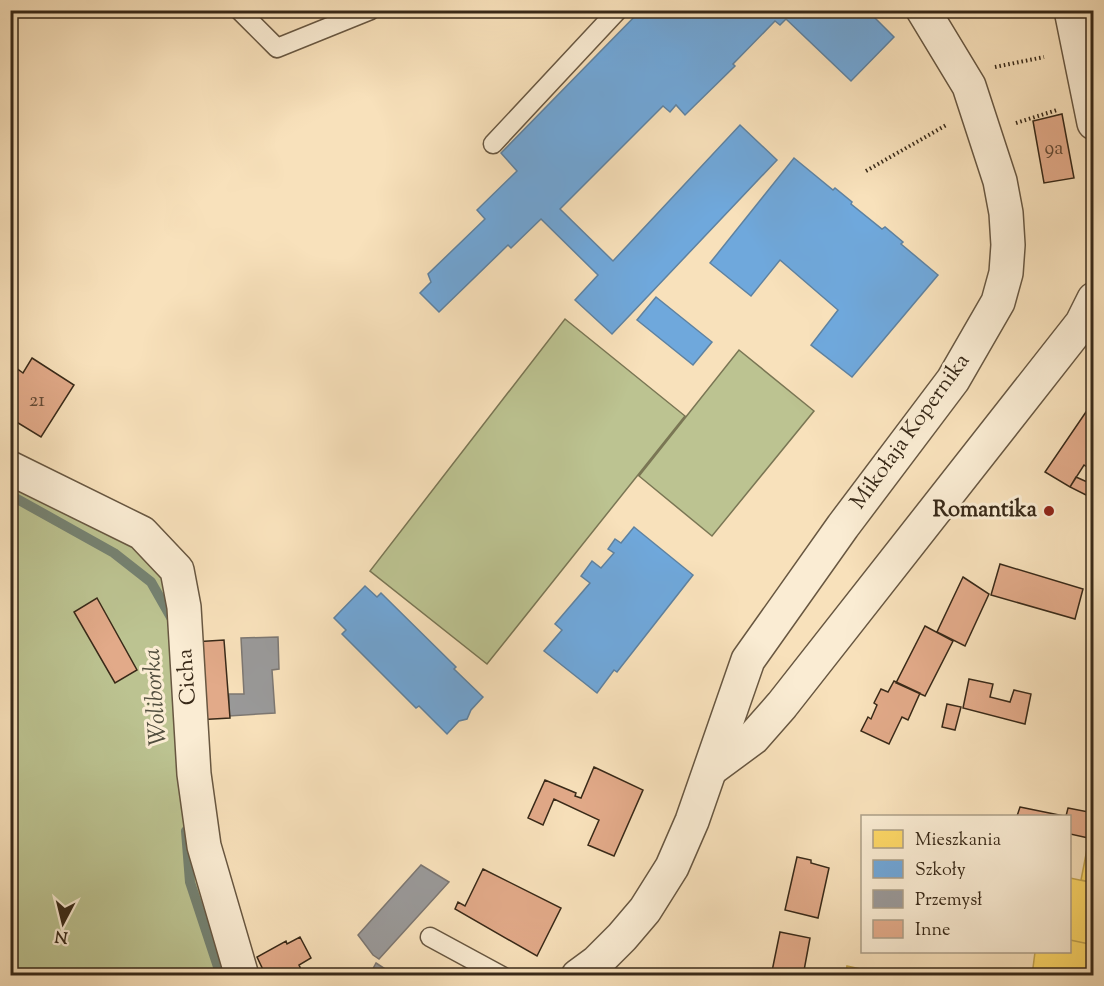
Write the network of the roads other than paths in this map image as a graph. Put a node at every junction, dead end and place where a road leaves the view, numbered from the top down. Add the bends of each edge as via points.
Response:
1 (239, 10) edge
2 (371, 10) edge
3 (618, 10) edge
4 (923, 10) edge
5 (1071, 10) edge
6 (1080, 115) edge
7 (493, 144) dead end
8 (1094, 299) edge
9 (10, 468) edge
10 (711, 769) junction
11 (430, 937) dead end
12 (242, 975) edge
13 (502, 975) edge
14 (578, 975) edge

1 - 2 lane via 277,48
3 - 7 lane
4 - 10 street, Mikołaja Kopernika via 969,86 1000,181 1008,245 998,302 953,380 748,660
5 - 6 street
8 - 10 street via 1082,323 782,705 753,738
9 - 12 street, Cicha via 142,533 177,570 184,607 194,774 204,846
10 - 14 street, Mikołaja Kopernika via 672,867 645,910 597,962
11 - 13 lane

